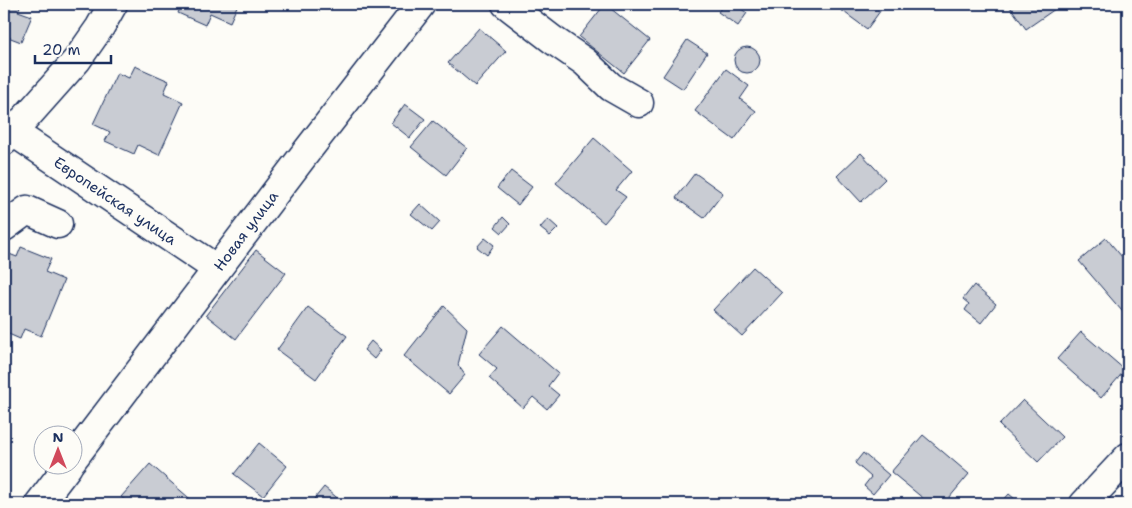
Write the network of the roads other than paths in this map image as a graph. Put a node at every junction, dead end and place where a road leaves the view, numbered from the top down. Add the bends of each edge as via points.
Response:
1 (113, 4) edge
2 (421, 4) edge
3 (506, 4) edge
4 (639, 103) dead end
5 (7, 133) edge
6 (58, 224) dead end
7 (4, 227) edge
8 (217, 269) junction
9 (82, 447) edge
10 (1128, 457) edge
11 (60, 476) edge
12 (38, 504) edge
13 (1084, 504) edge

1 - 5 street, Европейская улица via 77,60
2 - 8 street, Новая улица
3 - 4 street via 584,62 611,87
5 - 8 street, Европейская улица
6 - 7 street via 26,210
8 - 9 street, Новая улица
10 - 13 street
11 - 12 street

